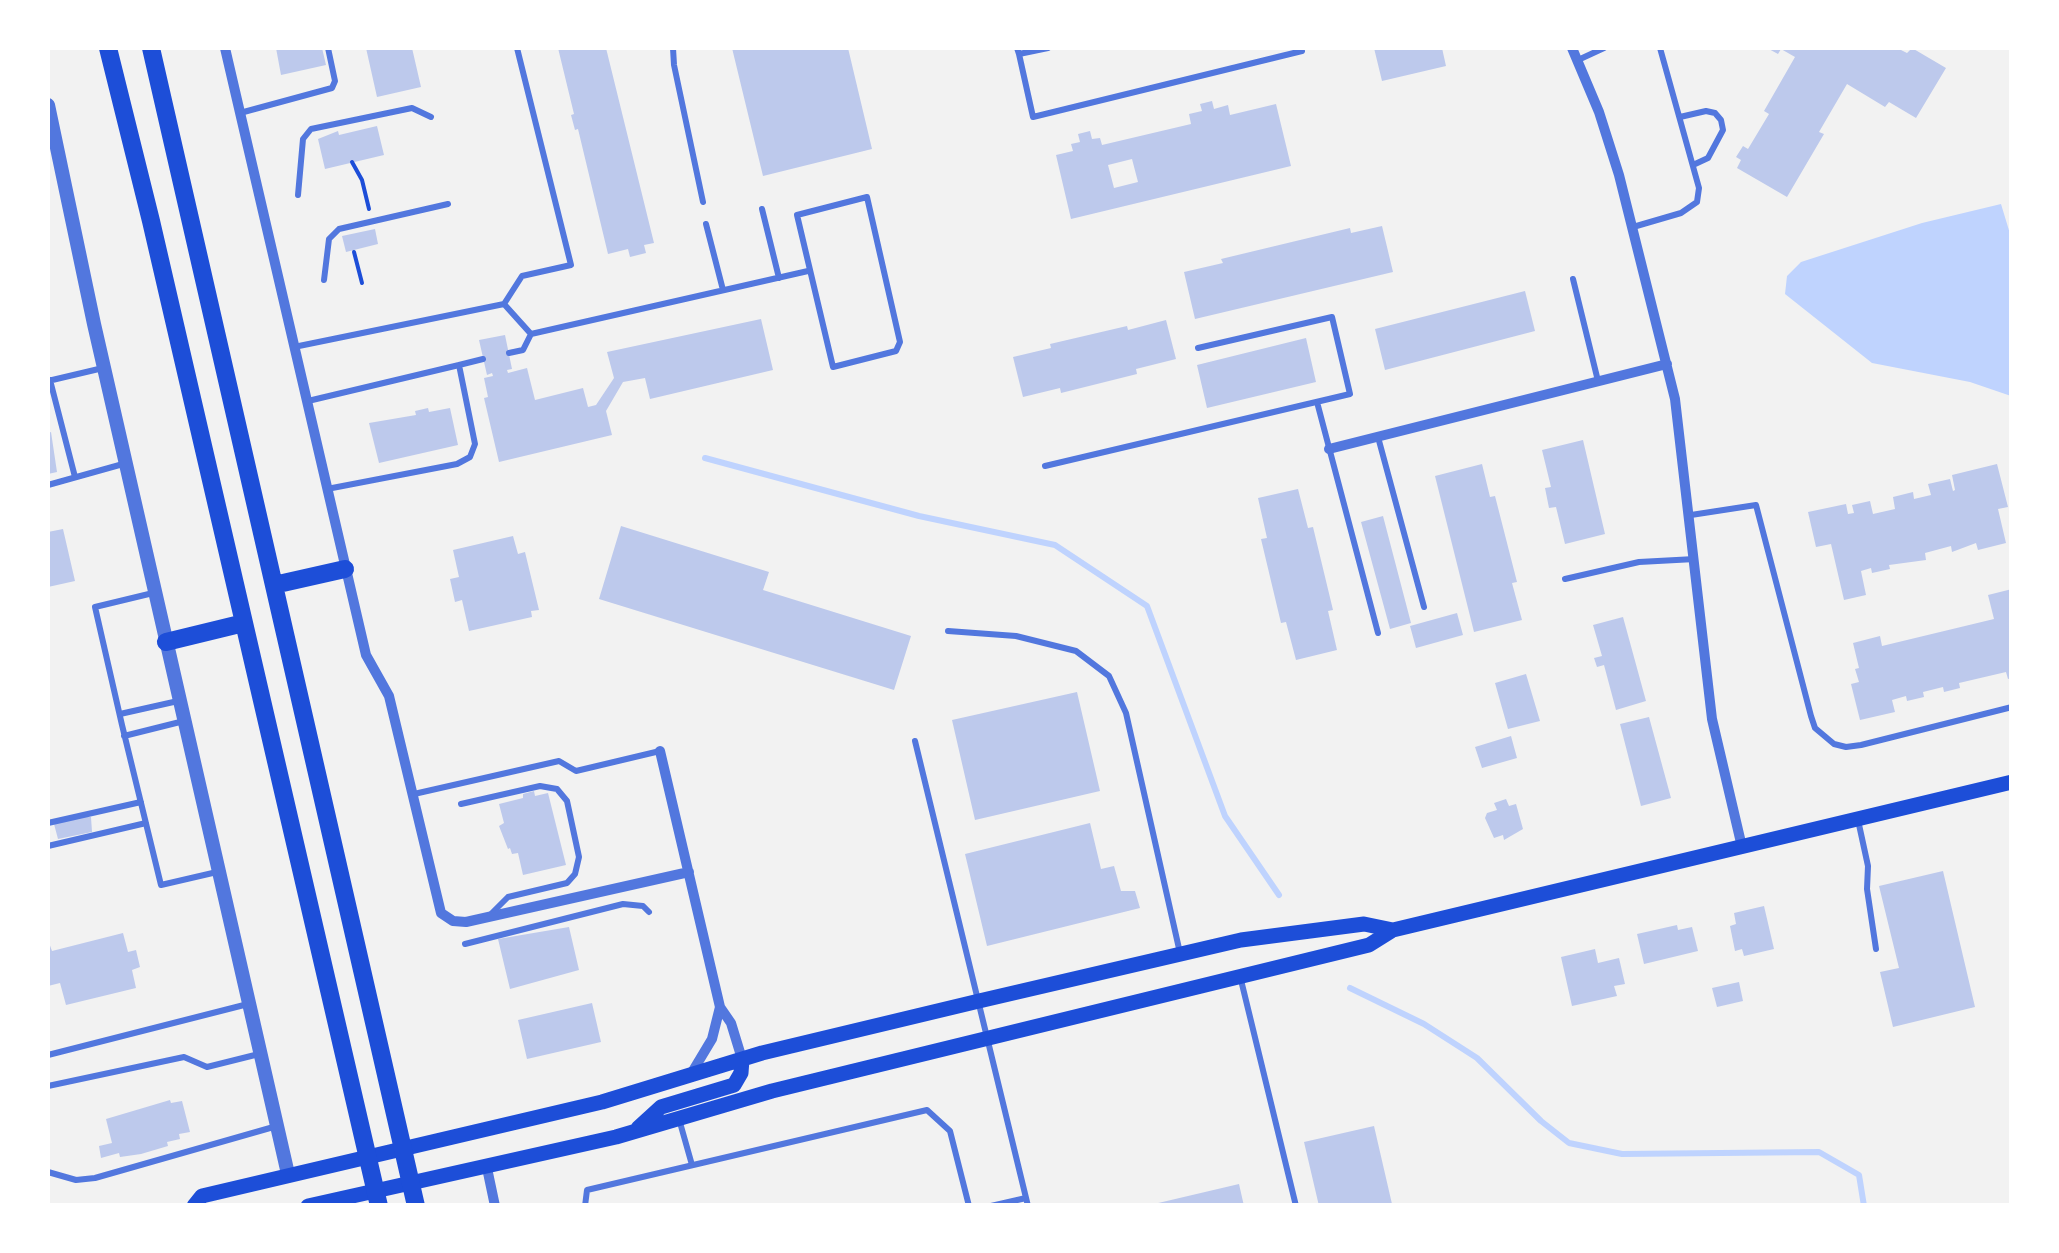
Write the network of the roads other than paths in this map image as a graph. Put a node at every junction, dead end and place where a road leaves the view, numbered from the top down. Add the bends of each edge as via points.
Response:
1 (108, 48) edge
2 (150, 48) edge
3 (225, 48) edge
4 (328, 48) edge
5 (517, 48) edge
6 (673, 48) edge
7 (1048, 48) edge
8 (1301, 48) edge
9 (1572, 48) edge
10 (1604, 48) edge
11 (1660, 48) edge
12 (1018, 51) edge
13 (1578, 60) junction
14 (48, 105) edge
15 (240, 112) junction
16 (430, 117) dead end
17 (1680, 118) junction
18 (52, 150) edge
19 (1693, 164) junction
20 (298, 195) dead end
21 (703, 202) dead end
22 (448, 204) dead end
23 (762, 210) dead end
24 (706, 224) dead end
25 (1634, 227) junction
26 (808, 271) junction
27 (778, 278) junction
28 (1573, 279) dead end
29 (324, 280) dead end
30 (723, 290) junction
31 (504, 304) junction
32 (531, 334) junction
33 (294, 346) junction
34 (1198, 348) dead end
35 (509, 353) dead end
36 (483, 360) dead end
37 (1667, 364) junction
38 (458, 365) junction
39 (104, 368) junction
40 (49, 381) edge
41 (1598, 381) junction
42 (307, 401) junction
43 (1318, 402) junction
44 (1377, 436) junction
45 (1330, 449) junction
46 (126, 464) junction
47 (1045, 466) dead end
48 (75, 477) junction
49 (48, 485) edge
50 (327, 489) junction
51 (1691, 514) junction
52 (1696, 559) junction
53 (345, 568) junction
54 (1564, 579) dead end
55 (274, 585) junction
56 (154, 592) junction
57 (1424, 607) dead end
58 (244, 623) junction
59 (948, 631) dead end
60 (1378, 633) dead end
61 (166, 642) junction
62 (179, 700) junction
63 (2012, 706) edge
64 (120, 714) junction
65 (184, 722) junction
66 (124, 736) junction
67 (916, 741) dead end
68 (660, 752) joint
69 (2012, 782) edge
70 (412, 794) junction
71 (140, 802) junction
72 (461, 804) dead end
73 (1857, 819) junction
74 (146, 823) junction
75 (48, 824) edge
76 (48, 846) edge
77 (1742, 847) junction
78 (219, 872) junction
79 (688, 872) junction
80 (649, 912) dead end
81 (488, 918) junction
82 (1393, 930) junction
83 (465, 944) dead end
84 (1876, 949) dead end
85 (1180, 954) junction
86 (1241, 979) junction
87 (978, 1001) junction
88 (249, 1004) junction
89 (720, 1008) junction
90 (990, 1038) junction
91 (48, 1054) edge
92 (261, 1054) junction
93 (742, 1059) junction
94 (691, 1074) junction
95 (48, 1086) edge
96 (679, 1118) junction
97 (277, 1126) junction
98 (635, 1131) junction
99 (404, 1150) junction
100 (368, 1158) junction
101 (692, 1165) junction
102 (487, 1168) junction
103 (48, 1172) edge
104 (288, 1174) junction
105 (412, 1184) junction
106 (377, 1199) edge
107 (1027, 1202) edge
108 (194, 1206) edge
109 (308, 1206) edge
110 (416, 1206) edge
111 (496, 1206) edge
112 (585, 1206) edge
113 (969, 1206) edge
114 (991, 1206) edge
115 (1296, 1206) edge

1 - 58 main road
2 - 55 main road
3 - 15 street
4 - 15 lane via 332,88
5 - 31 lane via 571,265 522,276
6 - 21 lane
7 - 12 lane
8 - 12 lane via 1034,117
9 - 13 street
10 - 13 lane
11 - 17 lane
13 - 25 street
14 - 18 street
15 - 33 street
16 - 20 lane via 412,108 311,129 303,139
17 - 19 lane
17 - 19 lane via 1706,111 1721,120 1708,158
18 - 39 street
19 - 25 lane via 1697,202
22 - 29 lane via 339,230 330,239
23 - 27 lane
24 - 30 lane
25 - 37 street
26 - 26 lane via 797,215 867,198 900,342 896,352 833,367
26 - 27 lane
27 - 30 lane
28 - 41 lane
30 - 32 lane
31 - 32 lane
31 - 33 lane
32 - 35 lane via 523,350
33 - 42 street
34 - 43 lane via 1332,316 1350,394
36 - 38 lane
37 - 41 street
37 - 51 street
38 - 42 lane
38 - 50 lane via 475,444 470,457
39 - 40 lane
39 - 46 street
40 - 48 lane
41 - 44 street
42 - 50 street
43 - 45 lane
43 - 47 lane
44 - 45 street
44 - 57 lane
45 - 60 lane
46 - 48 lane
46 - 56 street
48 - 49 lane
50 - 53 street
51 - 52 street
51 - 63 lane via 1756,504 1811,716 1834,744 1861,745
52 - 54 lane via 1639,562
52 - 77 street via 1712,718
53 - 55 main road
53 - 70 street via 366,655 389,696
55 - 99 main road
56 - 61 street
56 - 64 lane via 95,607
58 - 61 main road
58 - 100 main road
59 - 85 lane via 1016,636 1076,651 1109,676 1126,714
61 - 62 street
62 - 64 lane
62 - 65 street
64 - 66 lane
65 - 66 lane
65 - 78 street
66 - 71 lane
67 - 87 lane
68 - 70 lane via 576,771 559,761
68 - 79 street
69 - 73 main road
70 - 81 street via 441,913 460,922
71 - 74 lane
71 - 75 lane
72 - 81 lane via 540,786 558,789 567,801 579,857 575,874 508,897
73 - 77 main road
73 - 84 lane
74 - 76 lane
74 - 78 lane via 161,885
77 - 82 main road
78 - 88 street
79 - 81 street
79 - 89 street
80 - 83 lane via 622,904
82 - 85 main road via 1364,924
82 - 86 main road via 1369,945
85 - 87 main road
86 - 90 main road
86 - 115 lane
87 - 90 lane
87 - 93 main road
88 - 91 lane
88 - 92 street
89 - 93 street
89 - 94 street via 712,1039
90 - 96 main road
90 - 107 lane
92 - 95 lane via 207,1067 184,1057
92 - 97 street
93 - 94 main road
93 - 98 main road via 734,1085 661,1107
94 - 99 main road
96 - 98 main road
96 - 101 lane
97 - 103 lane via 95,1178
97 - 104 street
98 - 102 main road
99 - 100 main road
99 - 105 main road
100 - 104 main road
100 - 106 main road
101 - 112 lane via 587,1190
101 - 113 lane via 927,1110 950,1131
102 - 105 main road
102 - 111 street
104 - 108 main road via 202,1196
105 - 106 main road
105 - 110 main road
106 - 109 main road
107 - 114 lane

